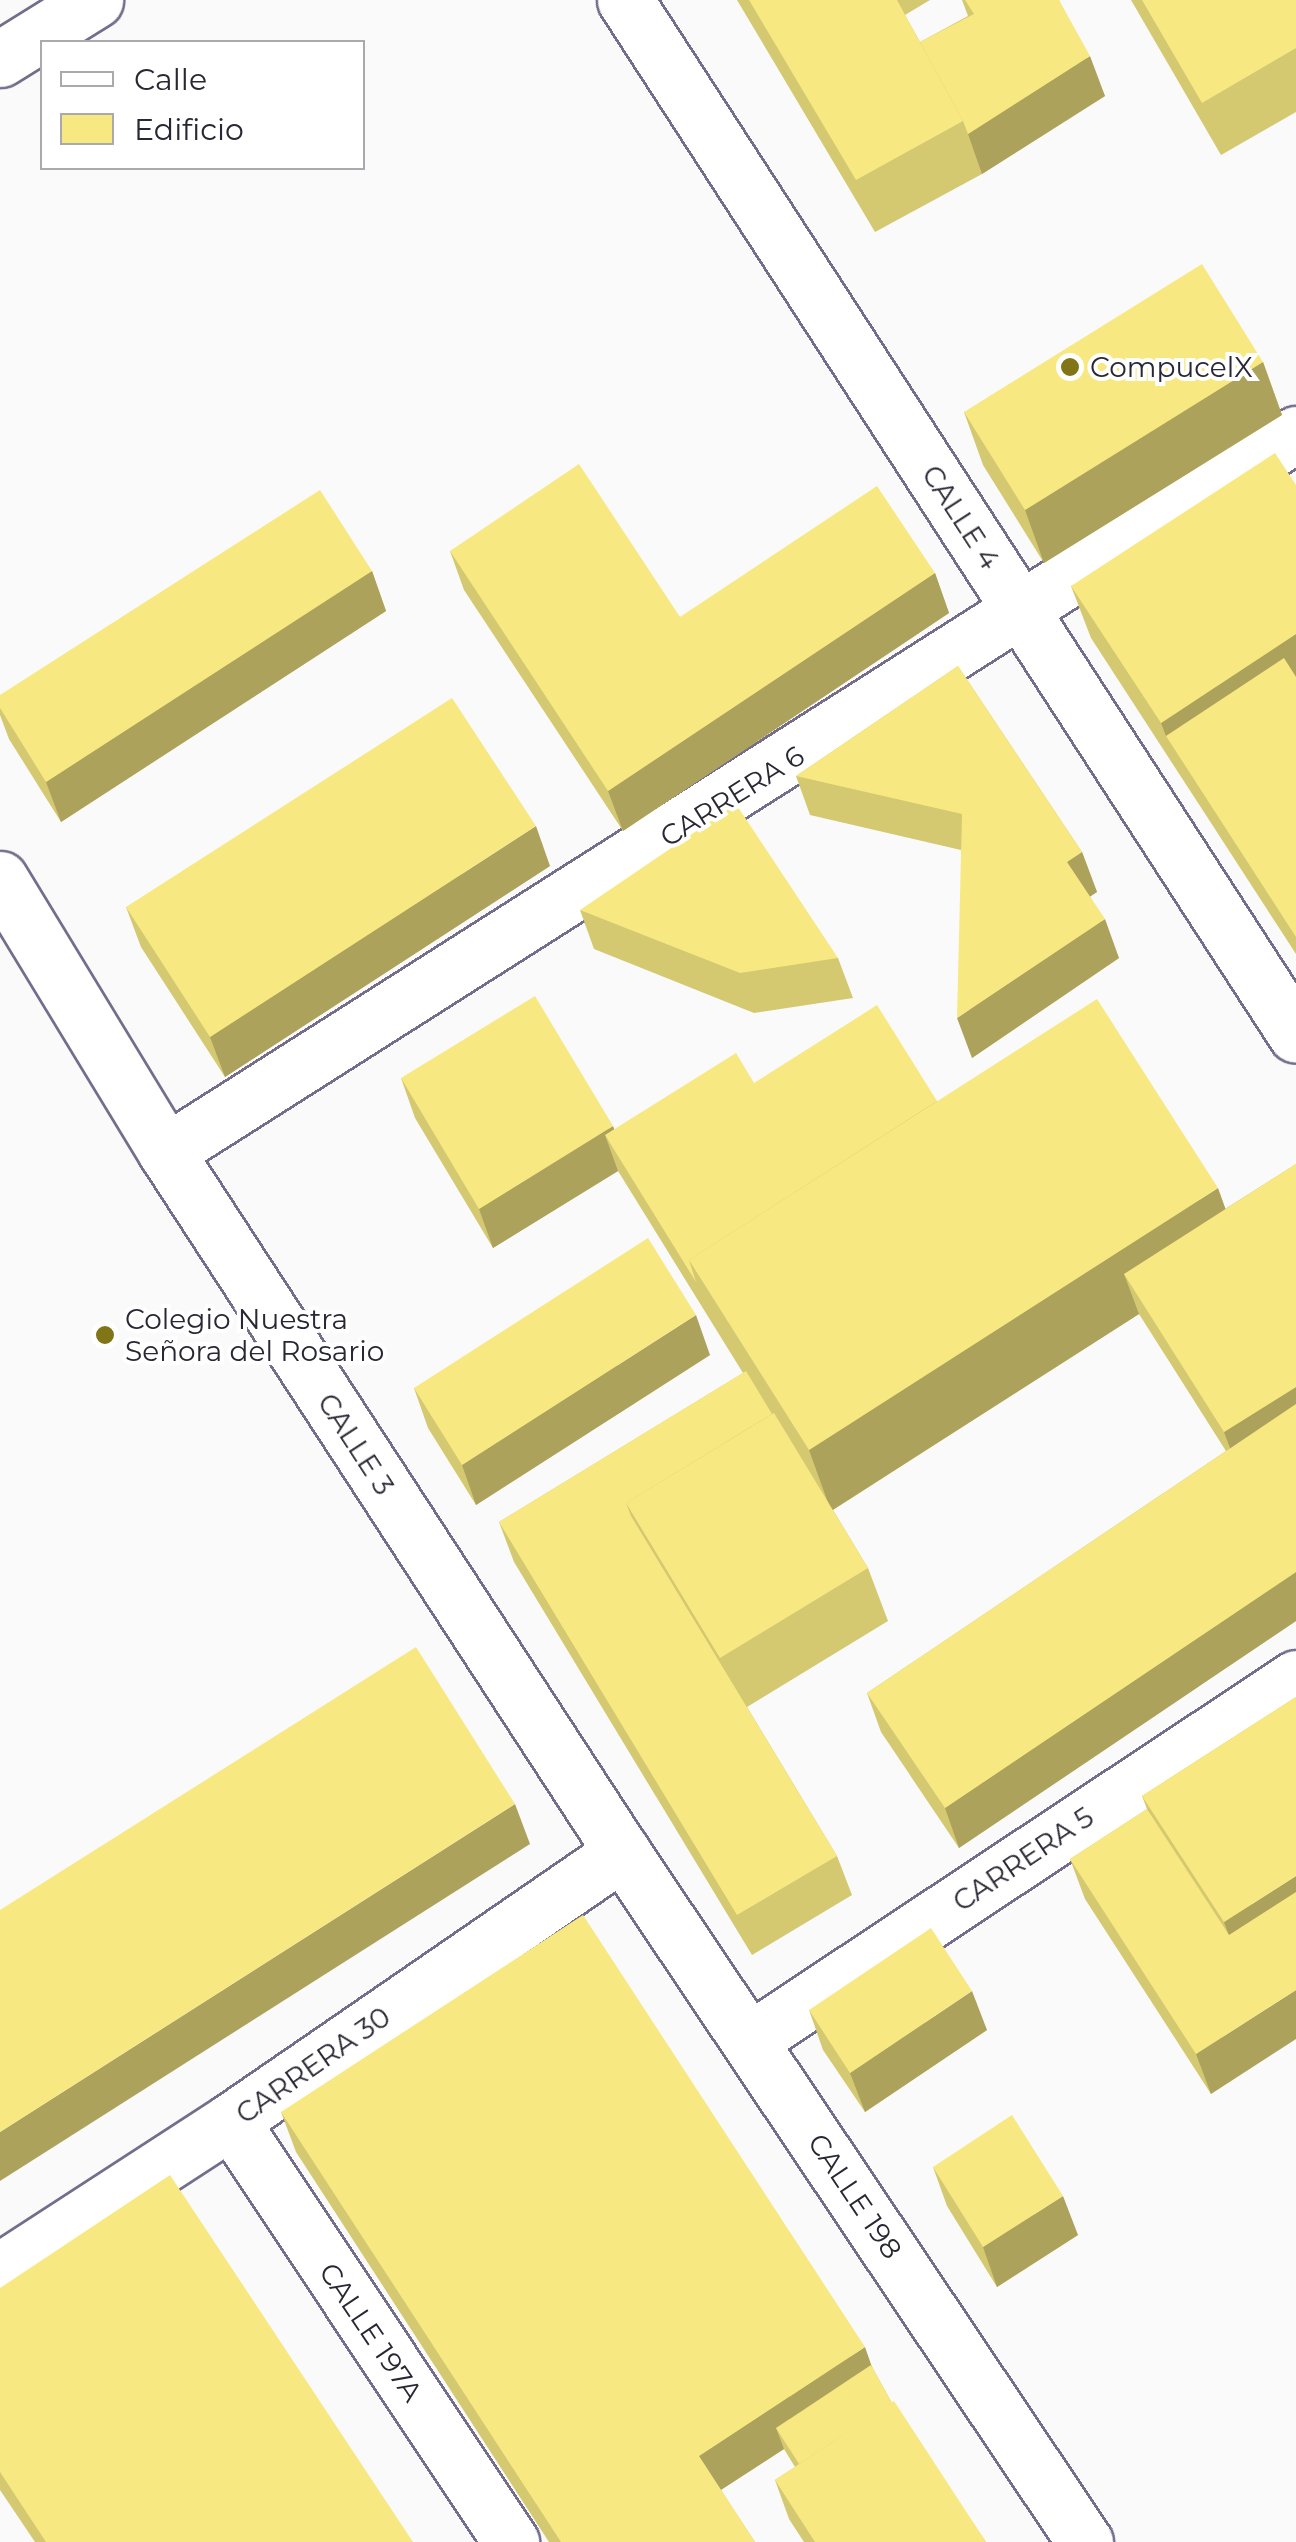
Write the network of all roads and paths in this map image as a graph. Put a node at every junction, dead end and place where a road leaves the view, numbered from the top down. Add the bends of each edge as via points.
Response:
1 (95, 0) edge
2 (624, 0) edge
3 (0, 59) edge
4 (1296, 434) edge
5 (1023, 612) junction
6 (0, 879) edge
7 (1296, 1035) edge
8 (166, 1152) junction
9 (1296, 1678) edge
10 (622, 1852) junction
11 (750, 2040) junction
12 (232, 2122) junction
13 (0, 2271) edge
14 (511, 2542) edge
15 (1085, 2542) edge

1 - 3 street
2 - 5 street, CALLE 4
4 - 5 street, CARRERA 6
5 - 7 street, CALLE 4
5 - 8 street, CARRERA 6
6 - 8 street, CALLE 3
8 - 10 street, CALLE 3
9 - 11 street, CARRERA 5
10 - 11 street, CALLE 198
10 - 12 street, CARRERA 30
11 - 15 street, CALLE 198
12 - 13 street, CARRERA 30
12 - 14 street, CALLE 197A

